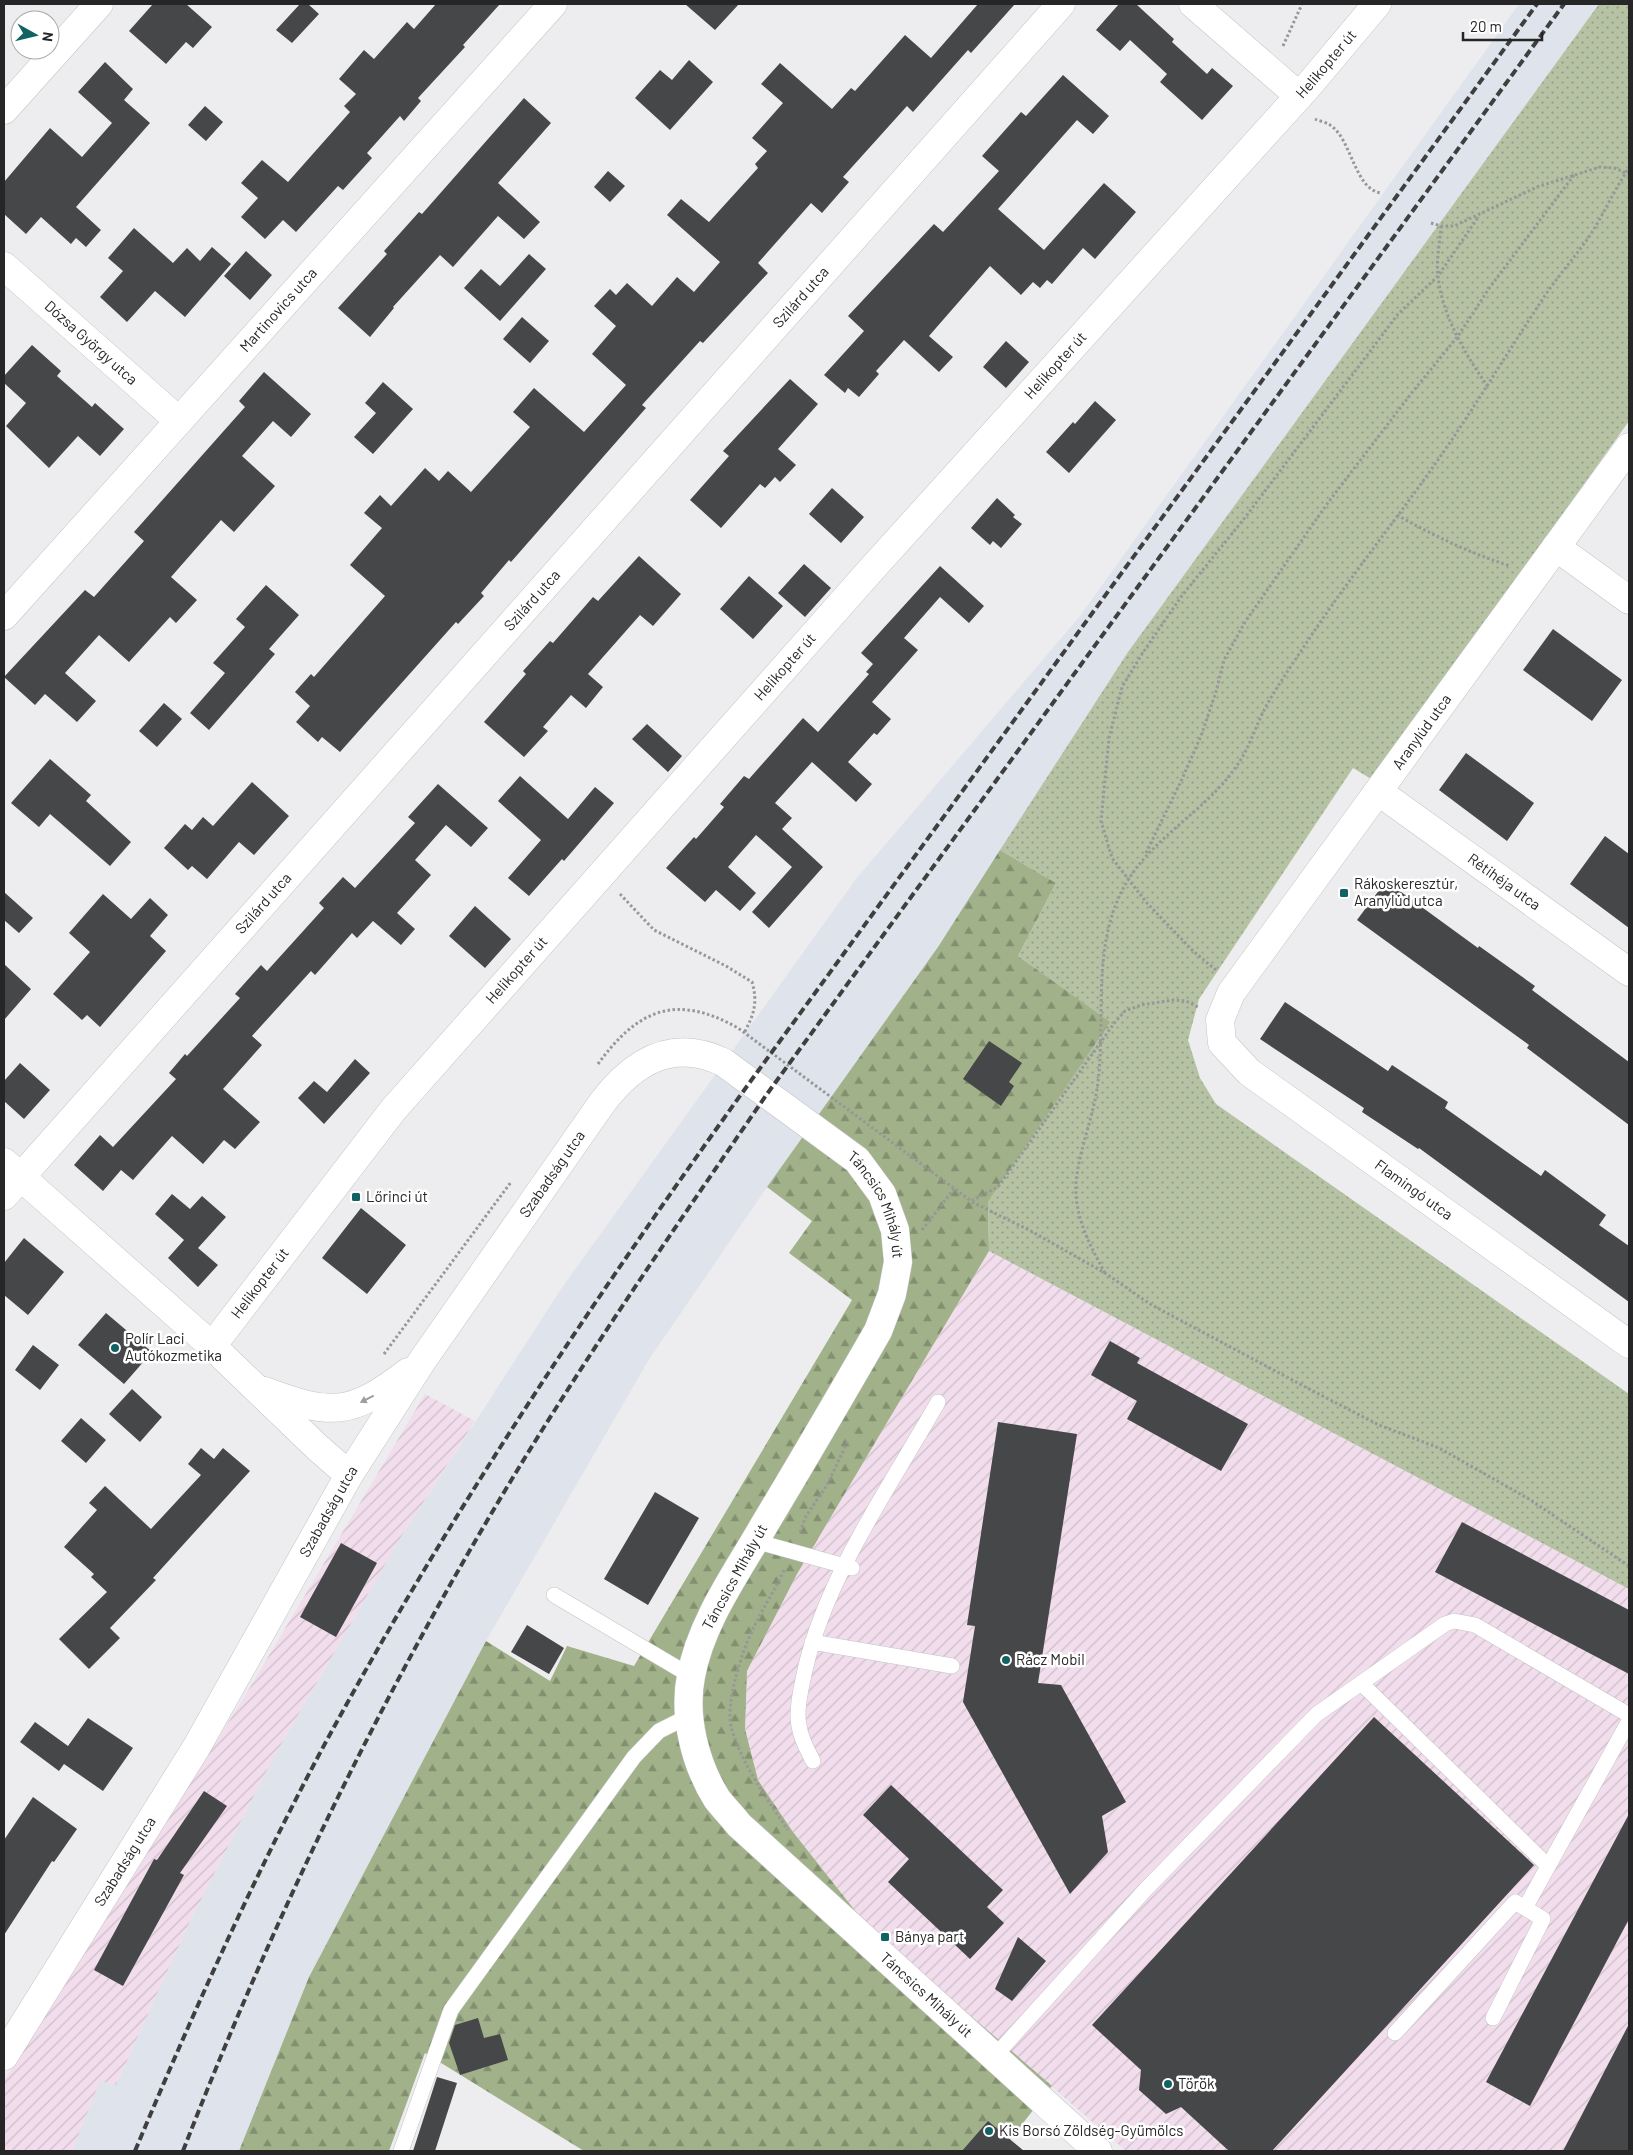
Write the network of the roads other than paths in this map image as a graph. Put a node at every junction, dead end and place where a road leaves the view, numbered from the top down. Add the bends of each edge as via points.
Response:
1 (99, 4) edge
2 (553, 4) edge
3 (1061, 4) edge
4 (1193, 4) edge
5 (1377, 4) edge
6 (7, 99) edge
7 (1304, 108) junction
8 (4, 266) edge
9 (178, 421) junction
10 (1629, 447) edge
11 (1556, 548) junction
12 (1629, 600) edge
13 (4, 616) edge
14 (1379, 792) junction
15 (1629, 972) edge
16 (1220, 1020) joint
17 (723, 1062) joint
18 (9, 1178) edge
19 (1629, 1344) edge
20 (212, 1346) junction
21 (422, 1361) junction
22 (256, 1387) junction
23 (938, 1402) dead end
24 (350, 1474) junction
25 (755, 1541) junction
26 (849, 1567) junction
27 (554, 1595) dead end
28 (812, 1642) junction
29 (952, 1666) dead end
30 (690, 1676) junction
31 (1361, 1684) junction
32 (1629, 1715) edge
33 (689, 1716) junction
34 (1629, 1721) edge
35 (813, 1761) dead end
36 (1548, 1866) junction
37 (1525, 1908) junction
38 (1493, 2018) dead end
39 (1395, 2033) dead end
40 (4, 2056) edge
41 (994, 2057) junction
42 (401, 2151) edge
43 (1098, 2151) edge

1 - 6 street
2 - 9 street, Martinovics utca
3 - 18 street, Szilárd utca
4 - 7 street via 1270,71
5 - 7 street, Helikopter út
7 - 20 street, Helikopter út via 870,571 393,1110
8 - 9 street, Dózsa György utca
9 - 13 street, Martinovics utca
10 - 11 street, Aranylúd utca
11 - 12 street
11 - 14 street, Aranylúd utca
14 - 15 street, Rétihéja utca
14 - 16 street, Aranylúd utca via 1231,993
16 - 19 street, Flamingó utca via 1222,1043 1249,1072
17 - 21 street, Szabadság utca via 702,1054 680,1052 664,1055 648,1060 617,1084
17 - 25 street, Táncsics Mihály út via 857,1160 882,1194 893,1220 898,1244 896,1276 878,1331
18 - 20 street
20 - 22 street
21 -> 22 street via 384,1390 345,1408 317,1407
21 - 24 street, Szabadság utca
22 - 24 street via 317,1447
23 - 26 lane
24 - 40 street, Szabadság utca via 196,1748
25 - 26 lane
25 - 30 street, Táncsics Mihály út via 709,1621
26 - 28 lane
27 - 30 lane
28 - 29 lane
28 - 35 lane via 798,1716 801,1738
30 - 33 street, Táncsics Mihály út
31 - 32 lane via 1445,1624 1466,1622
31 - 36 lane
31 - 41 lane via 1317,1714 1146,1889
33 - 41 street, Táncsics Mihály út via 703,1771 717,1799 739,1825
33 - 42 lane via 659,1731 634,1756 451,2010
34 - 36 lane
36 - 37 lane
37 - 38 lane via 1544,1919
37 - 39 lane via 1515,1902
41 - 43 street, Táncsics Mihály út

